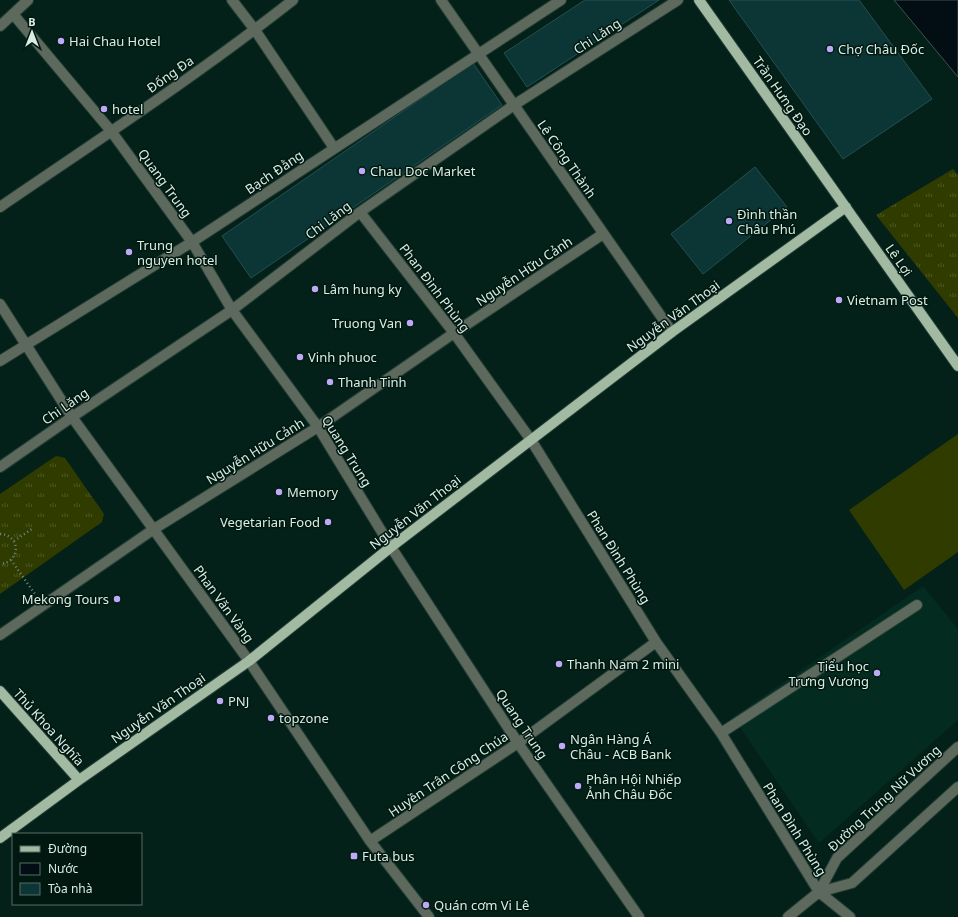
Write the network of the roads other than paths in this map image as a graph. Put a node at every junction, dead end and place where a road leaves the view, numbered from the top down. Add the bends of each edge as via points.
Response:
1 (28, 0) edge
2 (232, 0) edge
3 (293, 0) edge
4 (441, 0) edge
5 (561, 0) edge
6 (678, 0) edge
7 (699, 0) edge
8 (13, 14) junction
9 (0, 26) edge
10 (255, 30) junction
11 (478, 54) junction
12 (514, 105) junction
13 (111, 131) junction
14 (334, 148) junction
15 (0, 207) edge
16 (846, 207) junction
17 (360, 212) junction
18 (603, 234) junction
19 (192, 242) junction
20 (0, 304) edge
21 (232, 310) junction
22 (672, 332) junction
23 (454, 333) junction
24 (26, 345) junction
25 (0, 361) edge
26 (958, 366) edge
27 (72, 417) junction
28 (318, 427) junction
29 (531, 440) junction
30 (0, 467) edge
31 (154, 528) junction
32 (391, 546) junction
33 (917, 606) dead end
34 (0, 635) edge
35 (656, 642) junction
36 (249, 661) junction
37 (0, 691) edge
38 (721, 733) junction
39 (518, 743) junction
40 (958, 747) edge
41 (79, 780) junction
42 (958, 787) edge
43 (0, 838) edge
44 (370, 841) junction
45 (819, 892) junction
46 (429, 917) edge
47 (639, 917) edge
48 (788, 917) edge
49 (850, 917) edge

1 - 8 street
2 - 10 street
3 - 10 street, Đống Đa
4 - 11 street, Lê Công Thành
5 - 11 street, Bạch Đằng
6 - 12 street, Chi Lăng
7 - 16 main road, Trần Hưng Đạo
8 - 9 street
8 - 13 street, Quang Trung
10 - 13 street, Đống Đa
10 - 14 street
11 - 12 street, Lê Công Thành
11 - 14 street, Bạch Đằng
12 - 17 street, Chi Lăng
12 - 18 street, Lê Công Thành
13 - 15 street, Đống Đa
13 - 19 street, Quang Trung
14 - 19 street, Bạch Đằng
16 - 22 main road, Nguyễn Văn Thoại
16 - 26 main road, Lê Lợi
17 - 21 street, Chi Lăng
17 - 23 street, Phan Đình Phùng
18 - 22 street, Lê Công Thành
18 - 23 street, Nguyễn Hữu Cảnh
19 - 21 street, Quang Trung
19 - 24 street, Bạch Đằng
20 - 24 street, Phan Văn Vàng
21 - 27 street, Chi Lăng
21 - 28 street, Quang Trung
22 - 29 main road, Nguyễn Văn Thoại
23 - 28 street, Nguyễn Hữu Cảnh
23 - 29 street, Phan Đình Phùng
24 - 25 street, Bạch Đằng
24 - 27 street, Phan Văn Vàng
27 - 30 street, Chi Lăng
27 - 31 street, Phan Văn Vàng
28 - 31 street, Nguyễn Hữu Cảnh
28 - 32 street, Quang Trung
29 - 32 main road, Nguyễn Văn Thoại
29 - 35 street, Phan Đình Phùng
31 - 34 street, Nguyễn Hữu Cảnh
31 - 36 street, Phan Văn Vàng
32 - 36 main road, Nguyễn Văn Thoại
32 - 39 street, Quang Trung
33 - 38 street
35 - 38 street, Phan Đình Phùng
35 - 39 street, Huyền Trân Công Chúa
36 - 41 main road, Nguyễn Văn Thoại
36 - 44 street, Phan Văn Vàng
37 - 41 main road, Thủ Khoa Nghĩa
38 - 45 street, Phan Đình Phùng
39 - 44 street, Huyền Trân Công Chúa
39 - 47 street, Quang Trung
40 - 45 street, Đường Trưng Nữ Vương via 837,858
41 - 43 main road, Nguyễn Văn Thoại
42 - 45 street, Đường Trưng Nữ Vương via 852,883
44 - 46 street, Phan Văn Vàng
45 - 48 street, Đường Trưng Nữ Vương
45 - 49 street, Phan Đình Phùng

